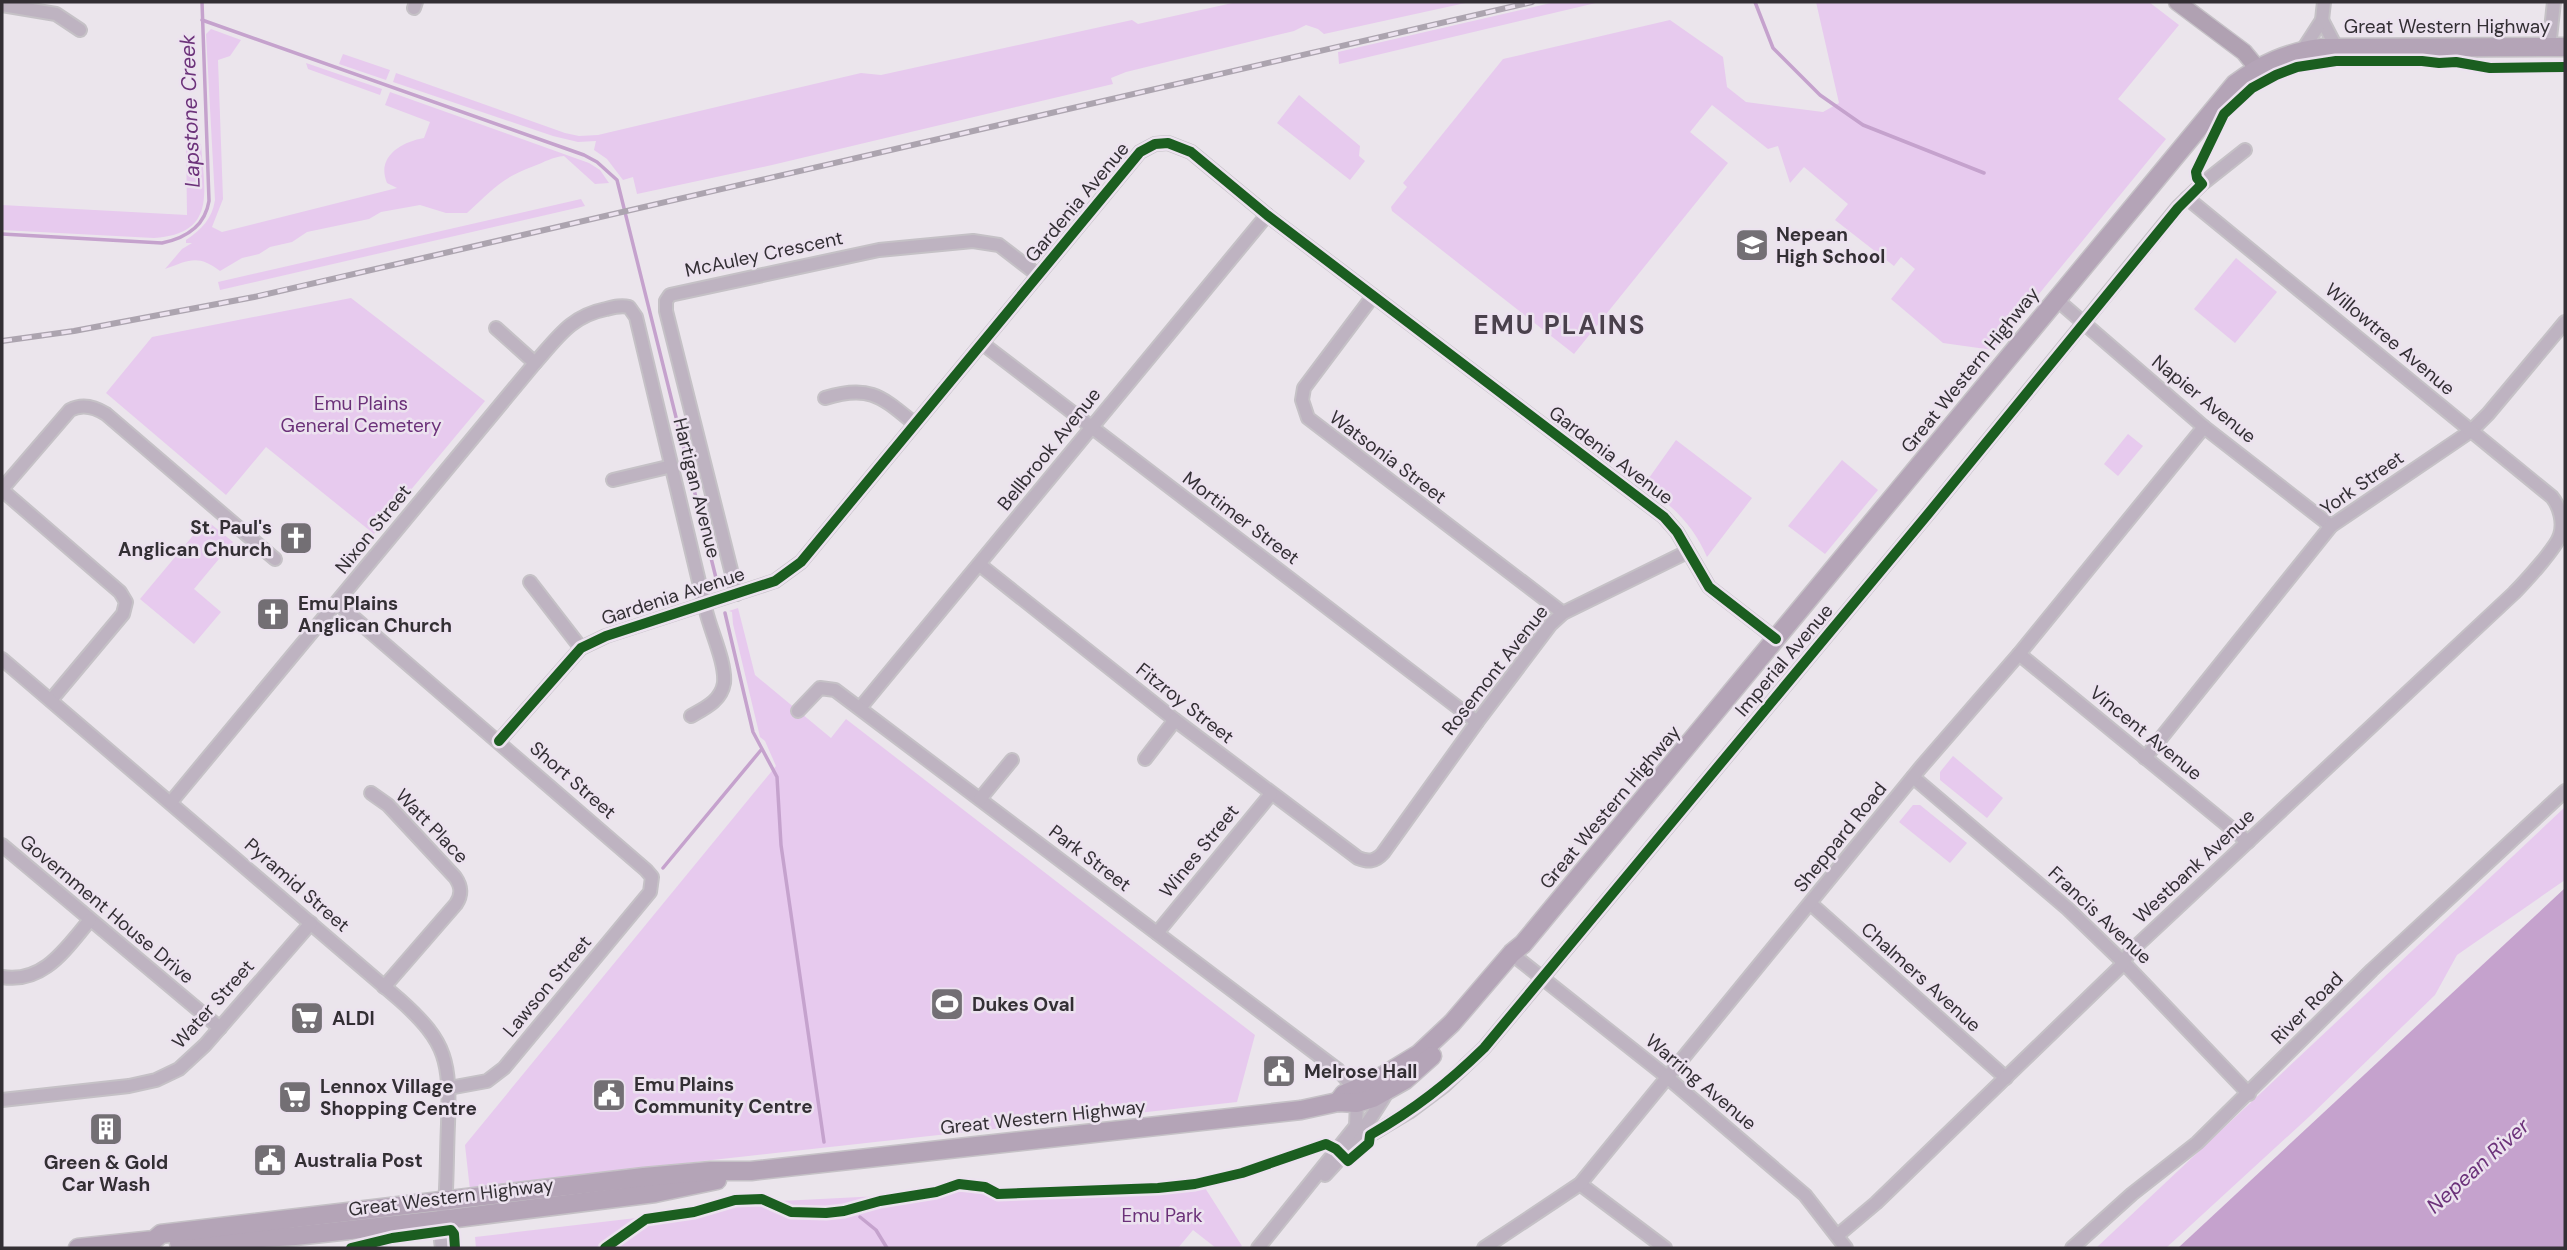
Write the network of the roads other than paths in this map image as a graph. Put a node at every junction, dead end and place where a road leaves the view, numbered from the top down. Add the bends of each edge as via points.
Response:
1 (2176, 2) edge
2 (2325, 2) edge
3 (2554, 2) edge
4 (2, 5) edge
5 (2322, 20) junction
6 (80, 30) dead end
7 (2336, 47) junction
8 (2557, 47) edge
9 (2302, 51) junction
10 (2258, 69) junction
11 (2245, 150) dead end
12 (2187, 198) junction
13 (1267, 215) junction
14 (1038, 275) junction
15 (1373, 296) junction
16 (2056, 299) junction
17 (620, 306) joint
18 (2565, 322) edge
19 (2083, 323) junction
20 (496, 328) dead end
21 (983, 344) junction
22 (535, 363) junction
23 (825, 398) dead end
24 (915, 424) junction
25 (2204, 427) junction
26 (1091, 428) junction
27 (2471, 431) junction
28 (672, 466) junction
29 (613, 480) dead end
30 (2, 489) edge
31 (2561, 516) joint
32 (2331, 526) junction
33 (1688, 552) junction
34 (275, 559) dead end
35 (980, 565) junction
36 (530, 582) dead end
37 (737, 594) junction
38 (337, 603) junction
39 (705, 604) junction
40 (1563, 613) junction
41 (1776, 639) junction
42 (581, 648) junction
43 (2019, 654) junction
44 (2, 659) edge
45 (51, 700) junction
46 (860, 708) junction
47 (798, 711) dead end
48 (691, 716) dead end
49 (1175, 720) junction
50 (1476, 722) junction
51 (499, 741) junction
52 (2145, 758) junction
53 (1145, 759) dead end
54 (1012, 760) dead end
55 (1913, 777) junction
56 (2565, 791) edge
57 (371, 793) dead end
58 (1271, 794) junction
59 (980, 799) junction
60 (171, 802) junction
61 (2248, 842) junction
62 (2, 845) edge
63 (1373, 861) joint
64 (653, 880) joint
65 (1811, 904) junction
66 (90, 920) junction
67 (310, 923) junction
68 (1157, 933) junction
69 (1520, 951) junction
70 (2123, 962) junction
71 (2, 977) edge
72 (1542, 977) junction
73 (384, 987) junction
74 (220, 1028) junction
75 (1667, 1076) junction
76 (2006, 1078) junction
77 (449, 1088) junction
78 (1389, 1089) junction
79 (2249, 1094) junction
80 (1357, 1096) junction
81 (2, 1101) edge
82 (1352, 1146) junction
83 (751, 1171) junction
84 (1580, 1184) junction
85 (1310, 1185) junction
86 (444, 1201) junction
87 (441, 1220) junction
88 (1838, 1235) junction
89 (154, 1240) junction
90 (295, 1242) edge
91 (78, 1248) edge
92 (442, 1248) edge
93 (1258, 1248) edge
94 (1484, 1248) edge
95 (1665, 1248) edge
96 (1846, 1248) edge
97 (2072, 1248) edge

1 - 10 main road via 2244,52
2 - 5 street
3 - 8 street
4 - 6 street via 56,14
5 - 7 street
5 - 9 street
7 - 8 highway, Great Western Highway
7 - 9 highway, Great Western Highway
9 - 10 highway, Great Western Highway
10 - 16 highway, Great Western Highway via 2220,100
11 - 12 street, Imperial Avenue
12 - 19 street, Imperial Avenue
12 - 27 street, Willowtree Avenue
13 - 14 street, Gardenia Avenue via 1191,152 1174,144 1155,144 1140,152
13 - 15 street, Gardenia Avenue
13 - 26 street, Bellbrook Avenue
14 - 21 street, Gardenia Avenue
14 - 37 street, McAuley Crescent via 999,244 973,241 879,250 670,295 666,311
15 - 33 street, Gardenia Avenue via 1664,517
15 - 40 street, Watsonia Street via 1304,388 1302,400 1308,418
16 - 19 street, Napier Avenue
16 - 41 highway, Great Western Highway
17 - 22 street, Nixon Street via 581,316
17 - 28 street, Hartigan Avenue via 629,307 635,317
18 - 27 street, York Street
19 - 25 street, Napier Avenue
19 - 72 street, Imperial Avenue
20 - 22 street
21 - 24 street, Gardenia Avenue
21 - 26 street, Mortimer Street
22 - 38 street, Nixon Street
23 - 24 street via 871,393
24 - 37 street, Gardenia Avenue via 801,562 775,581
25 - 32 street, Napier Avenue
25 - 43 street, Sheppard Road
26 - 35 street, Bellbrook Avenue
26 - 50 street, Mortimer Street
27 - 31 street, Willowtree Avenue via 2552,497
27 - 32 street, York Street
28 - 29 street
28 - 39 street, Hartigan Avenue
30 - 34 street via 70,410 96,408
30 - 45 street via 126,602 123,614
31 - 61 street, Westbank Avenue via 2559,539 2514,593
32 - 52 street, York Street
33 - 40 street, Rosemont Avenue
33 - 41 street, Gardenia Avenue via 1716,593
35 - 46 street, Bellbrook Avenue
35 - 49 street, Fitzroy Street
36 - 42 street
37 - 39 street, Gardenia Avenue
38 - 51 street, Short Street
38 - 60 street, Nixon Street
39 - 42 street, Gardenia Avenue
39 - 48 street, Hartigan Avenue via 723,685 717,699
40 - 50 street, Rosemont Avenue
41 - 69 highway, Great Western Highway
42 - 51 street, Gardenia Avenue
43 - 52 street, Vincent Avenue
43 - 55 street, Sheppard Road
44 - 45 street, Pyramid Street
45 - 60 street, Pyramid Street
46 - 47 street, Park Street via 835,690 824,688
46 - 59 street, Park Street
49 - 53 street
49 - 58 street, Fitzroy Street
50 - 63 street, Rosemont Avenue
51 - 64 street, Short Street
52 - 61 street, Vincent Avenue
54 - 59 street
55 - 65 street, Sheppard Road
55 - 70 street, Francis Avenue
56 - 79 street, River Road via 2372,970
57 - 73 street, Watt Place via 388,805 456,877 461,888 456,904
58 - 63 street, Fitzroy Street via 1357,858
58 - 68 street, Wines Street
59 - 68 street, Park Street
60 - 67 street, Pyramid Street
61 - 70 street, Westbank Avenue
62 - 66 street, Government House Drive
64 - 77 street, Lawson Street via 650,892 504,1068 487,1082
65 - 75 street, Sheppard Road
65 - 76 street, Chalmers Avenue
66 - 71 street via 43,969 18,978
66 - 74 street, Government House Drive
67 - 73 street, Pyramid Street
67 - 74 street, Water Street
68 - 80 street, Park Street via 1338,1070
69 - 72 street, Warring Avenue
69 - 78 highway, Great Western Highway via 1441,1047
69 - 80 highway, Great Western Highway via 1511,953 1452,1023 1419,1054
70 - 76 street, Westbank Avenue
70 - 79 street, Francis Avenue
72 - 75 street, Warring Avenue
72 - 82 street, Imperial Avenue via 1484,1048 1445,1085
73 - 77 street, Pyramid Street via 414,1013 438,1044
74 - 81 street, Water Street via 190,1061 156,1080
75 - 84 street, Sheppard Road
75 - 88 street, Warring Avenue via 1810,1199
76 - 88 street, Westbank Avenue
77 - 86 street, Pyramid Street
78 - 80 highway, Great Western Highway
78 - 82 street
79 - 97 street, River Road
80 - 83 highway, Great Western Highway via 1288,1111
80 - 85 street via 1356,1126
82 - 85 street
83 - 86 highway, Great Western Highway via 644,1177
83 - 87 highway, Great Western Highway via 655,1193
84 - 94 street, Sheppard Road
84 - 95 street
85 - 93 street
86 - 87 street, Pyramid Street
86 - 89 highway, Great Western Highway via 161,1234
87 - 90 highway, Great Western Highway
87 - 92 street, Pyramid Street
88 - 96 street, Warring Avenue
89 - 90 highway, Great Western Highway via 162,1244
89 - 91 highway, Great Western Highway

